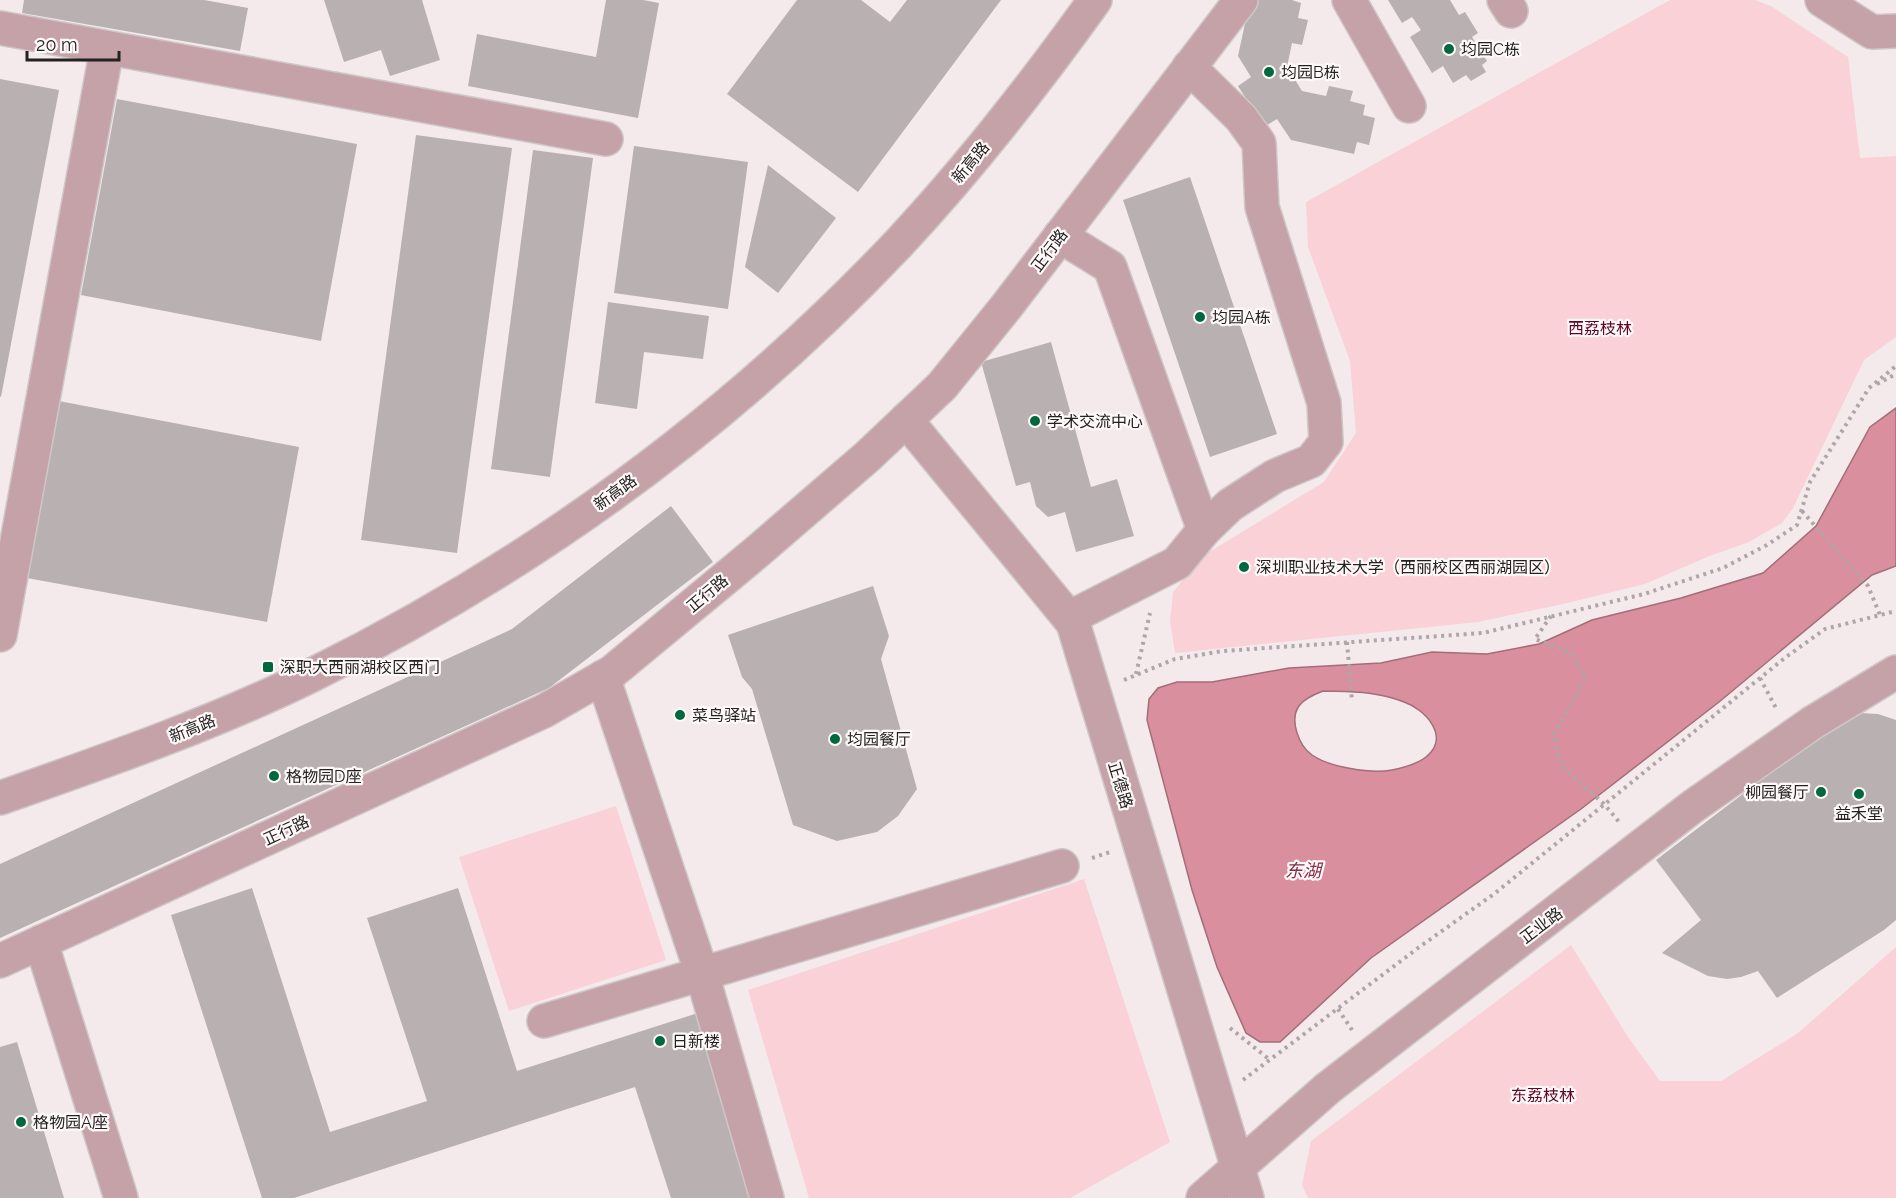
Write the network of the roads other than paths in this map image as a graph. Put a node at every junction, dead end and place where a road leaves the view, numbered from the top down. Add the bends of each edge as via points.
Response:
1 (1095, 0) edge
2 (1240, 0) edge
3 (1349, 0) edge
4 (1822, 0) edge
5 (0, 28) edge
6 (1896, 30) edge
7 (107, 48) junction
8 (1190, 67) junction
9 (1409, 106) dead end
10 (606, 140) dead end
11 (1060, 236) junction
12 (906, 420) junction
13 (1204, 530) junction
14 (1069, 618) junction
15 (0, 635) edge
16 (1896, 672) edge
17 (603, 677) junction
18 (0, 798) edge
19 (1062, 866) road end
20 (41, 942) junction
21 (0, 961) edge
22 (702, 974) junction
23 (544, 1021) dead end
24 (1237, 1168) junction
25 (122, 1198) edge
26 (767, 1198) edge
27 (1203, 1198) edge
28 (1247, 1198) edge

1 - 18 street, 新高路 via 1012,111 899,243 766,372 622,487 469,590 307,677 137,750
2 - 8 street, 正行路
3 - 9 street
4 - 6 street via 1872,32
5 - 7 street
7 - 10 street
7 - 15 street
8 - 11 street, 正行路
8 - 13 street via 1241,118 1259,143 1262,207 1324,403 1326,442 1311,461 1275,476 1230,505
11 - 12 street, 正行路 via 942,386
11 - 13 street via 1110,267
12 - 14 street, 正德路
12 - 17 street, 正行路 via 758,551
13 - 14 street via 1178,563
14 - 24 street, 正德路
16 - 24 street, 正业路 via 1812,723 1692,807 1328,1088
17 - 20 street, 正行路 via 544,711
17 - 22 street
19 - 22 street
20 - 21 street, 正行路
20 - 25 street
22 - 23 street
22 - 26 street
24 - 27 street, 正业路
24 - 28 street, 正德路

